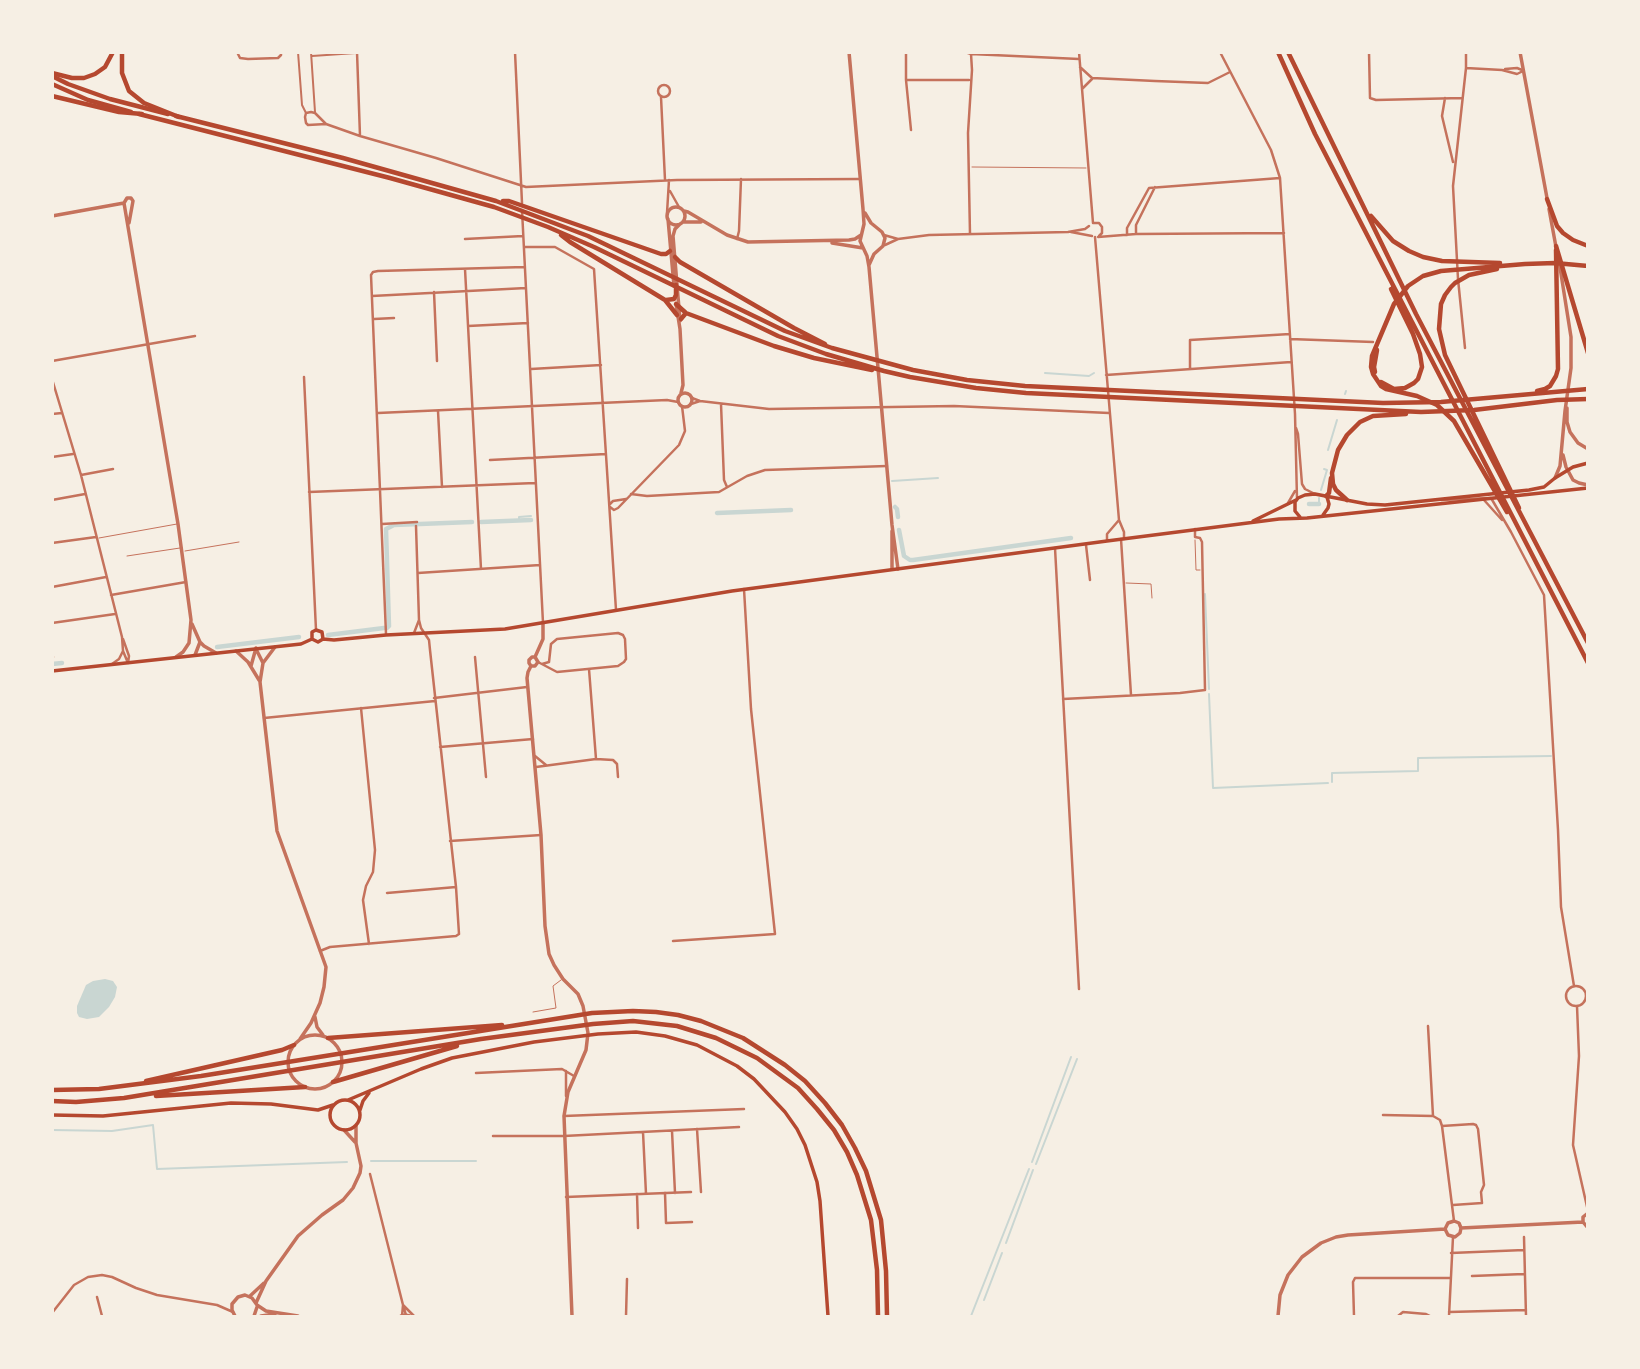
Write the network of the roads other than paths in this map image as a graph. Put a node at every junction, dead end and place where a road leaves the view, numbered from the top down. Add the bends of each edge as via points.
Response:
1 (113, 52) edge
2 (122, 52) edge
3 (237, 52) edge
4 (281, 52) edge
5 (298, 52) edge
6 (515, 52) edge
7 (849, 52) edge
8 (906, 52) edge
9 (965, 52) edge
10 (1079, 52) edge
11 (1220, 52) edge
12 (1278, 52) edge
13 (1287, 52) edge
14 (1369, 52) edge
15 (1466, 52) edge
16 (1520, 52) edge
17 (357, 53) edge
18 (971, 53) edge
19 (311, 54) edge
20 (1079, 59) junction
21 (1080, 67) junction
22 (1466, 68) junction
23 (1524, 71) junction
24 (1230, 72) junction
25 (52, 75) edge
26 (1092, 78) junction
27 (906, 80) junction
28 (971, 80) junction
29 (52, 84) edge
30 (1082, 89) junction
31 (52, 96) edge
32 (661, 97) dead end
33 (1446, 98) junction
34 (1462, 98) junction
35 (306, 113) junction
36 (315, 113) junction
37 (142, 114) junction
38 (179, 117) junction
39 (326, 124) junction
40 (911, 130) dead end
41 (360, 136) junction
42 (1454, 166) junction
43 (967, 167) junction
44 (1089, 168) junction
45 (1280, 178) junction
46 (1338, 178) junction
47 (741, 179) junction
48 (860, 179) junction
49 (667, 180) junction
50 (521, 185) junction
51 (1155, 187) junction
52 (669, 188) junction
53 (1547, 199) junction
54 (496, 201) junction
55 (125, 205) junction
56 (132, 206) junction
57 (1364, 207) junction
58 (682, 209) junction
59 (863, 209) junction
60 (52, 216) edge
61 (668, 216) junction
62 (703, 222) junction
63 (681, 223) junction
64 (1093, 223) junction
65 (1089, 226) junction
66 (128, 228) junction
67 (1102, 228) junction
68 (878, 229) junction
69 (555, 230) junction
70 (1068, 232) junction
71 (862, 233) junction
72 (1284, 233) junction
73 (883, 234) junction
74 (970, 234) junction
75 (1127, 234) junction
76 (1136, 234) junction
77 (1110, 235) junction
78 (523, 236) junction
79 (1095, 237) junction
80 (465, 239) dead end
81 (737, 239) junction
82 (898, 239) junction
83 (816, 242) junction
84 (1556, 246) junction
85 (1587, 246) edge
86 (524, 247) junction
87 (883, 247) junction
88 (864, 248) junction
89 (670, 251) junction
90 (878, 251) junction
91 (675, 257) junction
92 (1518, 265) junction
93 (1587, 266) edge
94 (525, 267) junction
95 (869, 267) junction
96 (464, 269) junction
97 (676, 273) junction
98 (526, 288) junction
99 (465, 291) junction
100 (434, 292) junction
101 (372, 296) junction
102 (677, 299) junction
103 (665, 300) junction
104 (686, 313) junction
105 (679, 317) junction
106 (394, 318) dead end
107 (374, 319) junction
108 (528, 323) junction
109 (467, 326) junction
110 (195, 336) dead end
111 (1290, 336) junction
112 (1380, 339) junction
113 (1373, 342) dead end
114 (148, 345) junction
115 (831, 348) junction
116 (1465, 348) dead end
117 (1587, 353) edge
118 (52, 361) edge
119 (437, 361) dead end
120 (1291, 362) junction
121 (601, 365) junction
122 (1191, 369) junction
123 (530, 370) junction
124 (884, 371) junction
125 (304, 376) dead end
126 (1106, 377) junction
127 (52, 379) edge
128 (683, 385) junction
129 (1587, 389) edge
130 (688, 393) junction
131 (1460, 393) junction
132 (680, 395) junction
133 (1518, 395) junction
134 (1585, 399) edge
135 (670, 400) junction
136 (604, 403) junction
137 (690, 403) junction
138 (680, 404) junction
139 (721, 404) junction
140 (531, 406) junction
141 (1567, 406) junction
142 (881, 407) junction
143 (472, 409) junction
144 (438, 411) junction
145 (1421, 412) junction
146 (62, 413) junction
147 (378, 413) junction
148 (1109, 413) junction
149 (52, 414) edge
150 (684, 415) junction
151 (1473, 419) junction
152 (1295, 425) junction
153 (1563, 439) junction
154 (1587, 449) edge
155 (74, 454) junction
156 (607, 454) junction
157 (52, 457) edge
158 (534, 458) junction
159 (490, 460) dead end
160 (1587, 463) edge
161 (887, 466) junction
162 (113, 469) dead end
163 (1568, 470) junction
164 (1332, 473) junction
165 (80, 475) junction
166 (1555, 478) junction
167 (536, 483) junction
168 (476, 485) junction
169 (442, 486) junction
170 (1587, 487) edge
171 (727, 488) junction
172 (1296, 488) junction
173 (381, 489) junction
174 (309, 492) junction
175 (85, 494) junction
176 (631, 494) junction
177 (1315, 494) junction
178 (1326, 497) junction
179 (628, 498) junction
180 (1296, 499) junction
181 (1492, 499) junction
182 (52, 500) edge
183 (1347, 500) junction
184 (1438, 500) junction
185 (1484, 500) junction
186 (1358, 502) junction
187 (1288, 503) junction
188 (610, 505) junction
189 (1360, 512) junction
190 (1321, 516) junction
191 (1521, 516) junction
192 (1302, 518) junction
193 (1119, 520) junction
194 (178, 524) junction
195 (382, 524) junction
196 (1241, 524) junction
197 (1516, 524) junction
198 (892, 525) junction
199 (1509, 528) junction
200 (1195, 529) junction
201 (96, 537) junction
202 (1195, 537) junction
203 (1123, 539) junction
204 (1107, 541) junction
205 (239, 542) dead end
206 (52, 543) edge
207 (1086, 544) junction
208 (1055, 548) junction
209 (182, 550) junction
210 (127, 555) dead end
211 (1195, 557) junction
212 (1203, 557) junction
213 (540, 565) junction
214 (481, 569) junction
215 (892, 569) junction
216 (898, 569) junction
217 (1202, 570) junction
218 (418, 573) junction
219 (106, 577) junction
220 (1090, 580) dead end
221 (186, 582) junction
222 (1124, 583) junction
223 (52, 587) edge
224 (744, 589) junction
225 (111, 595) junction
226 (1152, 598) dead end
227 (616, 610) junction
228 (116, 614) junction
229 (419, 620) junction
230 (52, 623) edge
231 (543, 623) junction
232 (191, 624) junction
233 (316, 630) junction
234 (425, 633) junction
235 (414, 634) junction
236 (386, 635) junction
237 (121, 637) junction
238 (312, 639) junction
239 (323, 639) junction
240 (200, 642) junction
241 (189, 643) junction
242 (1587, 643) edge
243 (275, 646) junction
244 (256, 649) junction
245 (123, 651) junction
246 (235, 651) junction
247 (216, 653) junction
248 (195, 655) junction
249 (129, 656) junction
250 (176, 657) junction
251 (475, 657) dead end
252 (550, 658) junction
253 (538, 661) junction
254 (136, 662) junction
255 (128, 663) junction
256 (263, 663) junction
257 (1587, 663) edge
258 (111, 664) junction
259 (251, 666) junction
260 (531, 666) junction
261 (589, 669) junction
262 (551, 670) junction
263 (52, 671) edge
264 (260, 682) junction
265 (527, 687) junction
266 (478, 693) junction
267 (1131, 695) junction
268 (435, 699) junction
269 (1063, 699) junction
270 (361, 708) junction
271 (264, 718) junction
272 (533, 739) junction
273 (482, 744) junction
274 (440, 747) junction
275 (534, 756) junction
276 (596, 759) junction
277 (545, 765) junction
278 (536, 767) junction
279 (486, 777) dead end
280 (618, 777) dead end
281 (541, 835) junction
282 (450, 841) junction
283 (456, 887) junction
284 (387, 893) dead end
285 (673, 941) dead end
286 (369, 944) junction
287 (320, 951) junction
288 (563, 979) junction
289 (1574, 986) junction
290 (1079, 989) dead end
291 (1587, 994) edge
292 (1577, 1006) junction
293 (533, 1012) dead end
294 (315, 1015) junction
295 (531, 1022) junction
296 (1428, 1026) dead end
297 (326, 1037) junction
298 (481, 1039) junction
299 (300, 1040) junction
300 (294, 1045) junction
301 (566, 1071) junction
302 (476, 1073) dead end
303 (574, 1076) junction
304 (333, 1082) junction
305 (122, 1086) junction
306 (306, 1087) junction
307 (52, 1090) edge
308 (370, 1091) junction
309 (566, 1096) junction
310 (124, 1098) junction
311 (348, 1100) junction
312 (52, 1101) edge
313 (333, 1105) junction
314 (318, 1110) junction
315 (360, 1110) junction
316 (744, 1110) dead end
317 (52, 1115) edge
318 (1382, 1115) dead end
319 (564, 1116) junction
320 (1433, 1116) junction
321 (330, 1119) junction
322 (356, 1125) junction
323 (1442, 1126) junction
324 (739, 1127) dead end
325 (697, 1129) junction
326 (344, 1130) junction
327 (672, 1131) junction
328 (643, 1132) junction
329 (494, 1136) dead end
330 (564, 1136) junction
331 (356, 1143) junction
332 (370, 1174) dead end
333 (691, 1192) dead end
334 (701, 1192) dead end
335 (665, 1193) junction
336 (675, 1193) junction
337 (637, 1194) junction
338 (646, 1194) junction
339 (566, 1197) junction
340 (1453, 1205) junction
341 (1587, 1212) edge
342 (1454, 1221) junction
343 (692, 1222) dead end
344 (1583, 1222) junction
345 (638, 1228) dead end
346 (1461, 1228) junction
347 (1587, 1228) edge
348 (1445, 1229) junction
349 (1453, 1237) junction
350 (1524, 1237) dead end
351 (1524, 1250) junction
352 (1451, 1252) junction
353 (1524, 1274) junction
354 (1472, 1276) dead end
355 (1450, 1278) junction
356 (627, 1279) dead end
357 (265, 1281) junction
358 (250, 1296) junction
359 (97, 1297) dead end
360 (234, 1301) junction
361 (257, 1304) junction
362 (217, 1305) junction
363 (403, 1306) junction
364 (1526, 1310) junction
365 (52, 1313) edge
366 (277, 1314) junction
367 (1449, 1314) edge
368 (233, 1315) edge
369 (407, 1316) edge
370 (102, 1317) edge
371 (254, 1317) edge
372 (261, 1317) edge
373 (298, 1317) edge
374 (572, 1317) edge
375 (626, 1317) edge
376 (828, 1317) edge
377 (877, 1317) edge
378 (887, 1317) edge
379 (1278, 1317) edge
380 (1354, 1317) edge
381 (1398, 1317) edge
382 (1430, 1317) edge
383 (1526, 1317) edge

1 - 25 highway via 95,74 84,78
2 - 38 highway via 122,74 129,91 144,103
3 - 4 street via 248,59 278,58
5 - 35 street
6 - 50 street
7 - 48 street
8 - 27 street
9 - 18 street
10 - 20 street
11 - 24 street
12 - 46 highway
13 - 57 highway
14 - 33 street via 1370,98
15 - 22 street
16 - 23 street
17 - 19 street
17 - 41 street
18 - 20 street
18 - 28 street
19 - 36 street
20 - 21 street
21 - 26 street
21 - 30 street
22 - 23 street
22 - 34 street
23 - 53 street
24 - 26 street via 1208,83
24 - 45 street via 1271,150
25 - 38 highway via 110,99
26 - 30 street
27 - 28 street
27 - 40 street
28 - 43 street
29 - 37 highway via 88,100
30 - 44 street
31 - 37 highway via 119,113
32 - 49 street
33 - 34 street
33 - 42 street via 1442,116
34 - 42 street
35 - 36 street
35 - 39 street via 309,125
36 - 39 street
37 - 69 highway via 494,207
38 - 54 highway
39 - 41 street
41 - 50 street
42 - 116 street
43 - 44 lane
43 - 74 street
44 - 64 street
45 - 51 street
45 - 72 street
46 - 112 highway via 1420,354 1422,368 1410,386 1394,389 1375,373
46 - 197 highway
47 - 48 street
47 - 49 street
47 - 81 street
48 - 59 street
49 - 50 street
49 - 52 street
50 - 78 street
51 - 75 street via 1149,188
51 - 76 street
52 - 58 street
52 - 61 street
53 - 84 street
53 - 85 highway via 1557,226
54 - 89 highway via 509,201 661,254
54 - 115 highway via 588,236 735,308
55 - 56 street
55 - 56 street via 126,198 131,198
55 - 60 street
55 - 66 street
56 - 66 street
57 - 92 highway via 1386,235 1423,257
57 - 131 highway
58 - 61 street via 671,208
58 - 62 street
58 - 63 street via 685,217
59 - 68 street
59 - 71 street
61 - 63 street via 673,224
61 - 89 street
62 - 63 street
62 - 81 street
63 - 91 street via 673,236
64 - 65 street
64 - 67 street
65 - 70 street
65 - 79 street
66 - 114 street
67 - 77 street
67 - 79 street via 1102,234
68 - 71 street
68 - 73 street
69 - 103 highway
69 - 124 highway via 778,336
70 - 74 street
70 - 79 street
71 - 83 street via 852,240
71 - 88 street
72 - 76 street
72 - 111 street
73 - 82 street
73 - 87 street
74 - 82 street
75 - 76 street
75 - 77 street
77 - 79 street
78 - 80 street
78 - 86 street
79 - 126 street
81 - 83 street
82 - 87 street
83 - 88 street
84 - 117 highway
84 - 133 highway via 1556,376 1545,389
84 - 141 street via 1571,337
86 - 94 street
86 - 121 street via 555,247 594,269
87 - 90 street
88 - 90 street
88 - 95 street
89 - 97 street
90 - 95 street
91 - 97 street
91 - 115 highway
92 - 93 highway
92 - 112 highway via 1441,271 1419,278 1401,293
92 - 131 highway via 1475,273 1455,283 1443,299 1439,329
94 - 96 street
94 - 98 street
95 - 142 street
96 - 99 street
96 - 101 street via 373,272
97 - 102 highway
97 - 102 street
98 - 99 street
98 - 108 street
99 - 100 street
99 - 109 street
100 - 101 street
100 - 119 street
101 - 107 street
102 - 103 highway
102 - 104 highway
102 - 105 street
103 - 105 highway
104 - 105 highway
104 - 124 highway via 788,350
105 - 128 street
106 - 107 street
107 - 147 street
108 - 109 street
108 - 123 street
109 - 143 street
110 - 114 street
111 - 113 street
111 - 120 street
111 - 122 street via 1190,340
112 - 197 highway via 1371,362 1376,380 1386,389 1425,399 1448,414
114 - 118 street
114 - 194 street
115 - 133 highway via 913,370 1025,386 1383,403
120 - 122 street
120 - 152 street
121 - 123 street
121 - 136 street
122 - 126 street
123 - 140 street
124 - 145 highway via 1026,393
125 - 174 street
126 - 148 street
127 - 146 street
128 - 130 street
128 - 132 street
129 - 133 highway
130 - 132 street
130 - 137 street
131 - 151 highway
132 - 135 street
132 - 138 street
134 - 145 highway
135 - 136 street
135 - 138 street
136 - 140 street
136 - 156 street
137 - 138 street
137 - 139 street
137 - 150 street
138 - 150 street
139 - 142 street via 769,409
139 - 171 street
140 - 143 street
140 - 158 street
141 - 153 street
141 - 154 street via 1570,432
142 - 148 street
142 - 161 street
143 - 144 street
143 - 168 street
144 - 147 street
144 - 169 street
145 - 164 highway via 1378,415 1360,422 1338,450
146 - 149 street
146 - 155 street
147 - 173 street
148 - 193 street
150 - 176 street via 682,441
151 - 191 highway
151 - 191 highway via 1518,502
152 - 172 street
152 - 177 street via 1302,484
153 - 163 street
153 - 166 street
155 - 157 street
155 - 165 street
156 - 158 street
156 - 188 street
158 - 159 street
158 - 167 street
160 - 163 main road
161 - 171 street via 765,470
161 - 198 street
162 - 165 street
163 - 166 main road
163 - 170 street via 1573,480
164 - 178 highway
164 - 183 highway via 1336,490
165 - 175 street
166 - 184 main road via 1529,491
167 - 168 street
167 - 213 street
168 - 169 street
168 - 214 street
169 - 173 street
170 - 181 main road
171 - 176 street via 713,493
172 - 180 street
172 - 187 street
173 - 174 street
173 - 195 street
174 - 233 street
175 - 182 street
175 - 201 street
176 - 179 street
177 - 178 main road
177 - 180 main road
178 - 183 main road
178 - 190 main road via 1328,508
179 - 188 street
179 - 188 street via 617,509
180 - 187 main road
180 - 192 main road via 1295,511
181 - 184 street
181 - 185 main road
181 - 199 street
183 - 186 main road
184 - 186 main road via 1385,505
185 - 189 main road
185 - 199 street
186 - 189 street
187 - 196 main road
188 - 227 street
189 - 190 main road
190 - 192 main road
191 - 242 highway
192 - 196 main road
193 - 203 street
193 - 204 street
194 - 201 lane
194 - 209 street
195 - 218 street via 416,524
195 - 236 street
196 - 200 main road
197 - 257 highway
198 - 215 street
198 - 216 street
199 - 289 street via 1544,595 1561,907
200 - 202 street
200 - 203 main road
201 - 206 street
201 - 219 street
202 - 211 lane
202 - 212 street via 1202,542
203 - 204 main road
203 - 222 street
204 - 207 main road
205 - 209 lane
207 - 208 main road
207 - 220 street
208 - 216 main road
208 - 269 street
209 - 210 lane
209 - 221 street
211 - 212 lane
211 - 217 lane via 1196,570
212 - 217 street
213 - 214 street
213 - 231 street
214 - 218 street
215 - 216 main road
215 - 224 main road
217 - 267 street via 1205,690
218 - 229 street
219 - 223 street
219 - 225 street
221 - 225 street
221 - 232 street
222 - 226 lane via 1150,584
222 - 267 street
224 - 227 main road
224 - 285 street via 751,709 775,934
225 - 228 street
227 - 231 main road
228 - 230 street
228 - 237 street
229 - 234 street
229 - 235 street
231 - 234 main road
231 - 253 street
232 - 240 street
232 - 241 street
233 - 238 main road
233 - 239 main road via 322,632
234 - 235 main road
234 - 268 street
235 - 236 main road
236 - 239 main road
237 - 245 street
237 - 249 street
238 - 239 main road
238 - 243 main road
240 - 247 street
240 - 248 street
241 - 248 street
241 - 250 street
243 - 244 main road
243 - 256 street
244 - 246 main road
244 - 256 street
244 - 259 street
245 - 255 street
245 - 258 street
246 - 247 main road
246 - 259 street
247 - 248 main road
248 - 250 main road
249 - 254 street
249 - 255 street
250 - 254 main road
251 - 266 street
252 - 253 street via 549,662
252 - 261 street via 556,639 622,635 624,662
252 - 262 street
253 - 260 street
253 - 260 street via 531,657
253 - 262 street
254 - 255 main road
255 - 258 main road
256 - 264 street
258 - 263 main road
259 - 264 street
260 - 265 street
261 - 262 street
261 - 276 street
264 - 271 street
265 - 266 street
265 - 272 street
266 - 268 street
266 - 273 street
267 - 269 street
268 - 270 street
268 - 274 street
269 - 290 street
270 - 271 street
270 - 286 street via 375,850 363,900
271 - 287 street via 277,831
272 - 273 street
272 - 275 street
273 - 274 street
273 - 279 street
274 - 282 street
275 - 277 street
275 - 278 street
276 - 277 street
276 - 280 street via 615,761
277 - 278 street
278 - 281 street
281 - 282 street
281 - 288 street via 545,926 550,954
282 - 283 street
283 - 284 street
283 - 286 street via 456,936
286 - 287 street
287 - 294 street via 326,976
288 - 293 lane via 553,986 556,1008
288 - 303 street via 583,1006 588,1033
289 - 291 street
289 - 292 street via 1565,997
291 - 292 street
292 - 341 street via 1573,1145
294 - 297 street via 317,1027
294 - 299 street
295 - 297 highway
295 - 305 highway
295 - 378 highway via 633,1011 678,1015 743,1038 805,1081 842,1125 866,1171 881,1220
296 - 320 street
297 - 299 street via 312,1035
297 - 304 street via 341,1056
298 - 304 highway
298 - 310 highway
298 - 377 highway via 593,1024 655,1023 716,1038 778,1072 834,1130 866,1198 875,1243
299 - 300 street
300 - 305 highway
300 - 306 street via 289,1068
301 - 302 street
301 - 303 street
301 - 309 street
303 - 309 street
304 - 306 street
305 - 307 highway
306 - 310 highway
308 - 311 main road
308 - 315 main road
308 - 376 main road via 464,1055 517,1044 628,1032 697,1045 737,1066 763,1087 797,1129 817,1182
309 - 319 street
310 - 312 highway
311 - 313 main road
311 - 315 main road
313 - 314 main road
313 - 321 main road
314 - 317 main road via 231,1102 103,1116
314 - 321 main road
315 - 322 main road
316 - 319 street
318 - 320 street
319 - 330 street
320 - 323 street
321 - 326 main road
322 - 326 main road
322 - 331 street
323 - 340 street
323 - 340 street via 1473,1124 1478,1128 1482,1203
324 - 325 street
325 - 327 street
325 - 334 street
326 - 331 street
327 - 328 street
327 - 336 street
328 - 330 street
328 - 338 street
329 - 330 street
330 - 339 street
331 - 357 street via 361,1166 353,1188 298,1236
332 - 363 street
333 - 336 street
335 - 336 street
335 - 338 street
335 - 343 street via 666,1223
337 - 338 street
337 - 339 street
337 - 345 street
339 - 374 street
340 - 342 street
341 - 344 street
342 - 346 street
342 - 348 street
344 - 346 street
344 - 347 street
346 - 349 street
348 - 349 street
348 - 379 street via 1348,1235 1321,1243 1301,1257 1288,1275
349 - 352 street
350 - 351 street
351 - 352 street
351 - 353 street
352 - 355 street
353 - 354 street
353 - 364 street
355 - 367 street
355 - 380 street via 1355,1278
356 - 375 street
357 - 358 street
357 - 361 street
358 - 360 street
358 - 361 street
359 - 370 street
360 - 362 street
360 - 368 street
361 - 366 street
361 - 371 street
362 - 365 street via 157,1296 98,1275 74,1285
362 - 368 street
363 - 369 street
363 - 369 street
364 - 367 street
364 - 383 street
366 - 372 street
366 - 373 street
381 - 382 street via 1403,1312

